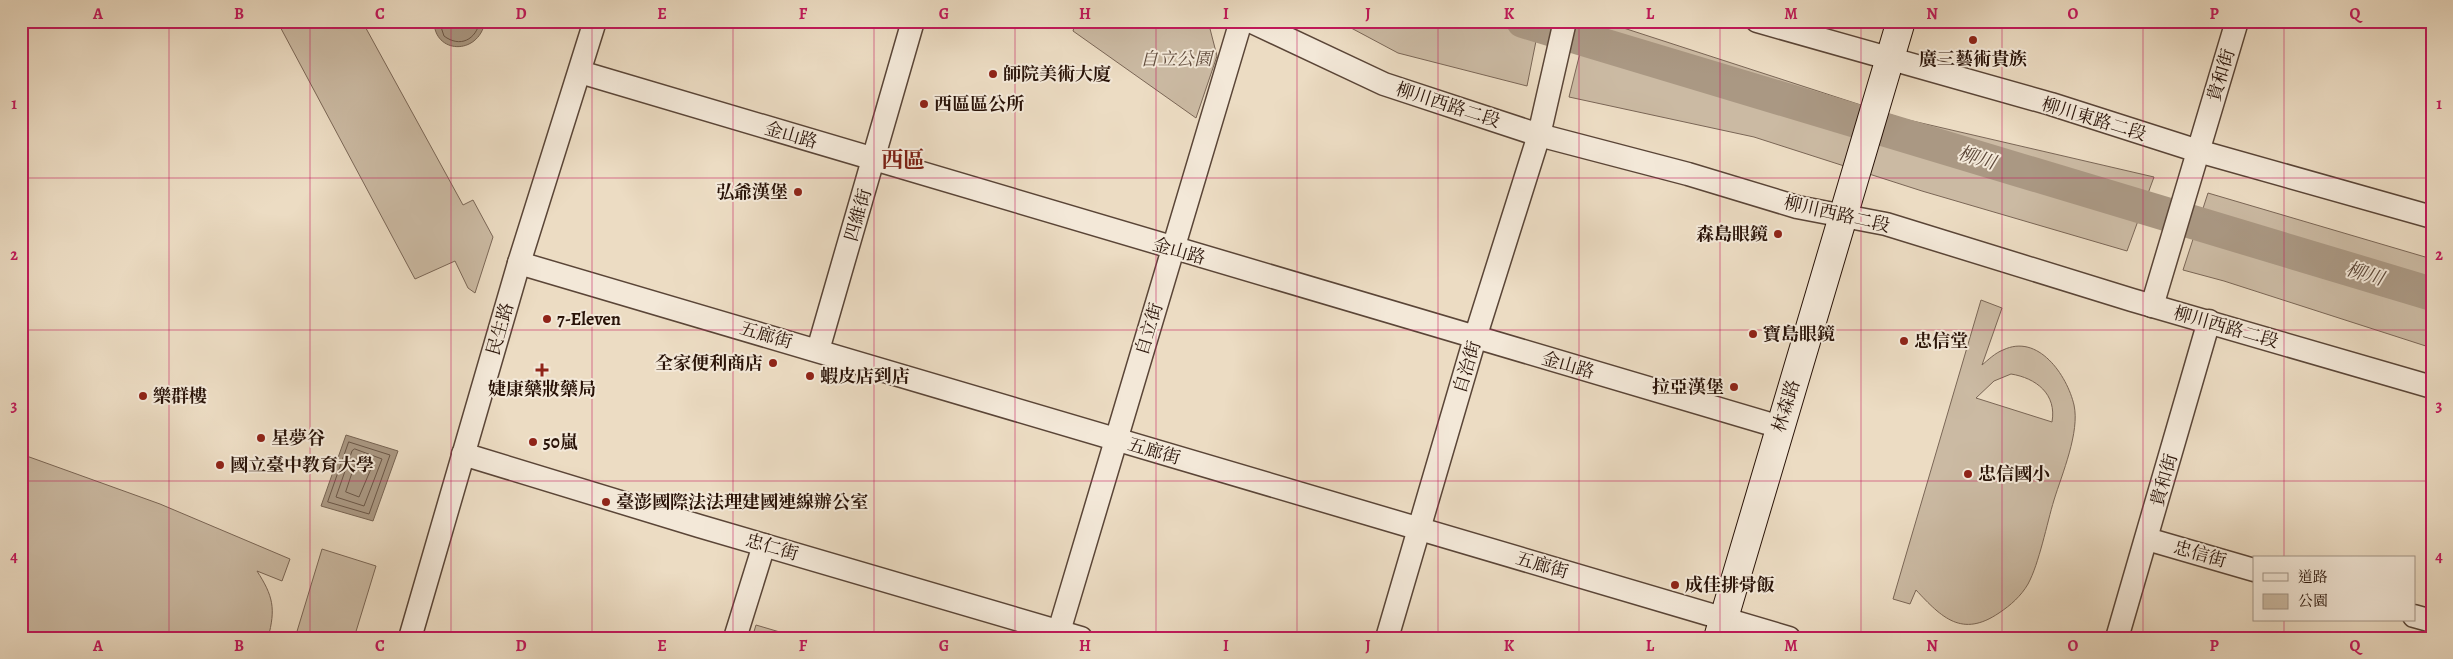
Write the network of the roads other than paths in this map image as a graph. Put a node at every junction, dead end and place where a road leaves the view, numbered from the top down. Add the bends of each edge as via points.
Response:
1 (596, 21) edge
2 (913, 21) edge
3 (1241, 21) edge
4 (1250, 21) edge
5 (1565, 21) edge
6 (1757, 21) edge
7 (1901, 21) edge
8 (2237, 21) edge
9 (1889, 60) junction
10 (580, 72) junction
11 (1539, 135) junction
12 (2198, 151) junction
13 (874, 160) junction
14 (1844, 216) junction
15 (2432, 217) edge
16 (1173, 249) junction
17 (519, 263) junction
18 (2152, 306) junction
19 (2209, 321) junction
20 (1475, 338) junction
21 (818, 350) junction
22 (2432, 387) edge
23 (1780, 427) junction
24 (1116, 440) junction
25 (463, 454) junction
26 (1419, 529) junction
27 (2147, 538) junction
28 (764, 544) junction
29 (2253, 570) edge
30 (2416, 617) edge
31 (2432, 621) edge
32 (1720, 628) edge
33 (1058, 634) edge
34 (410, 638) edge
35 (736, 638) edge
36 (1081, 638) edge
37 (1387, 638) edge
38 (1789, 638) edge
39 (2117, 638) edge

1 - 10 street, 民生路
2 - 13 street, 四維街
3 - 16 street, 自立街
4 - 11 street, 柳川西路二段 via 1384,84
5 - 11 street, 自治街
6 - 9 street, 柳川東路二段
7 - 9 main road
8 - 12 street, 貴和街
9 - 12 street, 柳川東路二段 via 2042,102
9 - 14 main road, 林森路
10 - 13 street, 金山路
10 - 17 street, 民生路
11 - 14 street, 柳川西路二段 via 1797,207
11 - 20 street, 自治街
12 - 15 street, 柳川東路二段
12 - 18 street, 貴和街
13 - 16 street, 金山路
13 - 21 street, 四維街
14 - 18 street, 柳川西路二段 via 1886,224
14 - 23 main road, 林森路
16 - 20 street, 金山路
16 - 24 street, 自立街
17 - 21 street, 五廊街
17 - 25 street, 民生路
18 - 19 street, 柳川西路二段
19 - 22 street, 柳川西路二段
19 - 27 street, 貴和街
20 - 23 street, 金山路
20 - 26 street, 自治街
21 - 24 street, 五廊街
23 - 32 main road, 林森路
24 - 26 street, 五廊街
24 - 33 street, 自立街
25 - 28 street, 忠仁街
25 - 34 street, 民生路
26 - 32 street, 五廊街
26 - 37 street, 自治街
27 - 29 street, 忠信街
27 - 39 street, 貴和街
28 - 33 street, 忠仁街
28 - 35 street
30 - 31 street
32 - 38 street, 五廊街
33 - 36 street, 忠仁街

